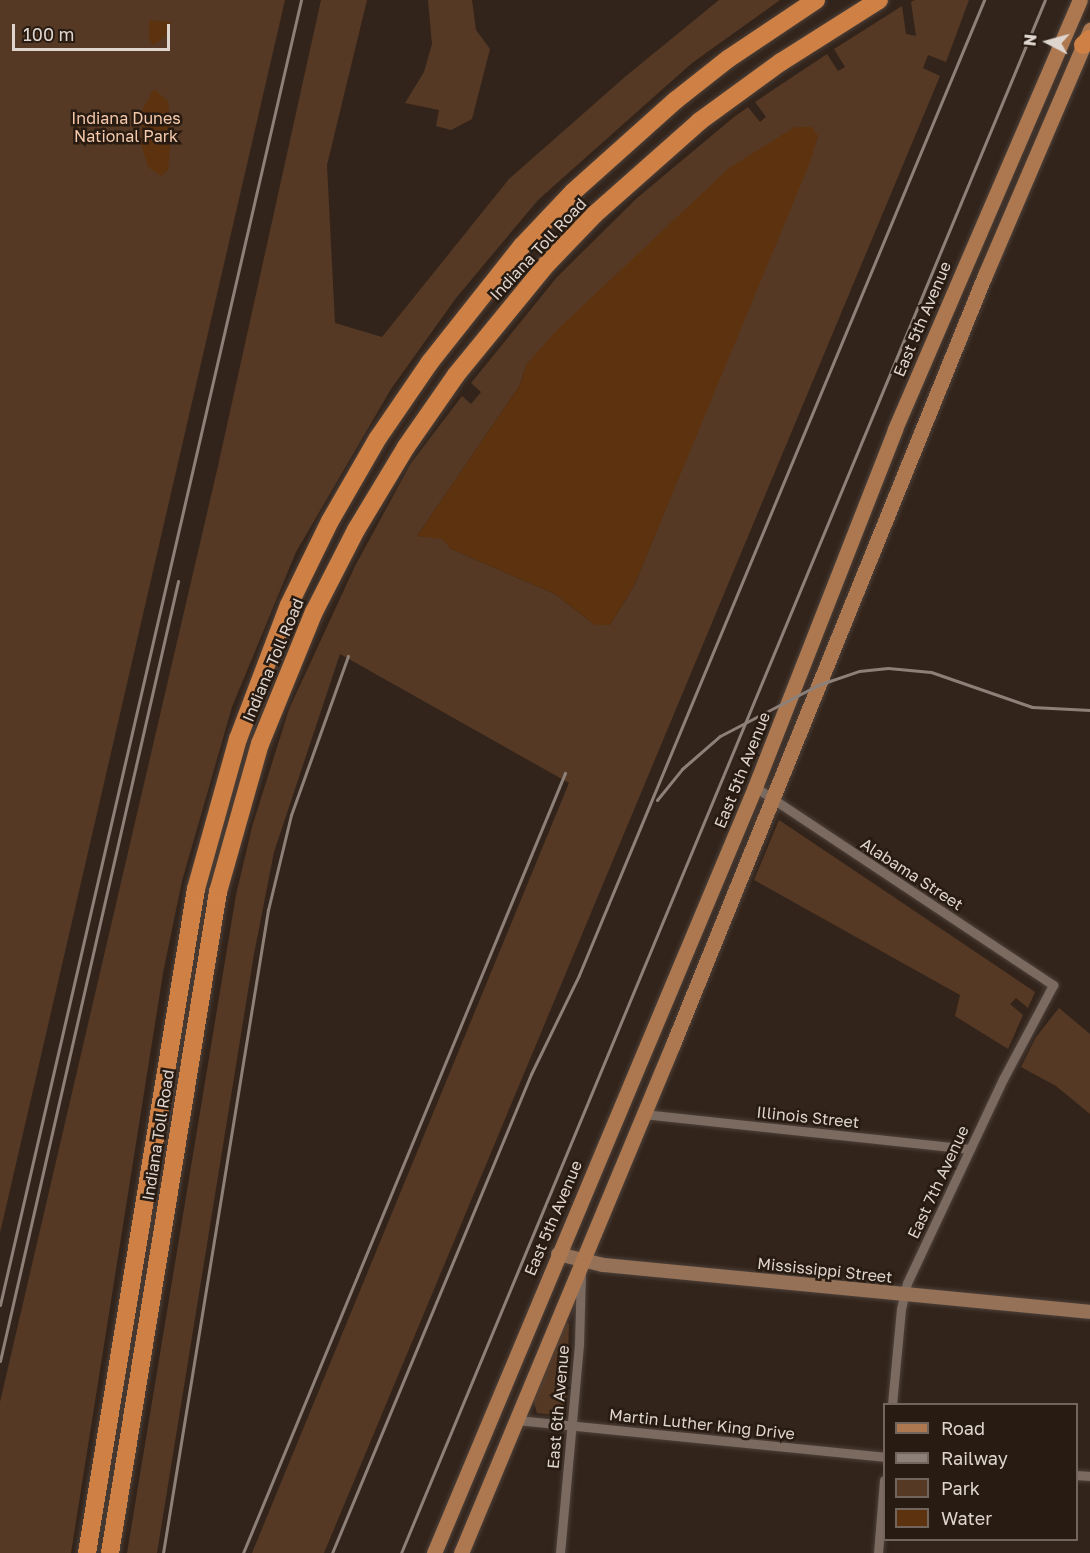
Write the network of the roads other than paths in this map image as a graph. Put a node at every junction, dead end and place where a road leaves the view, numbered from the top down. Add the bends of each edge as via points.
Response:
1 (816, 0) edge
2 (879, 0) edge
3 (1080, 0) edge
4 (1088, 38) edge
5 (755, 787) junction
6 (774, 797) junction
7 (1053, 985) joint
8 (643, 1114) junction
9 (970, 1149) junction
10 (558, 1254) junction
11 (581, 1263) junction
12 (903, 1294) junction
13 (1090, 1312) edge
14 (892, 1403) edge
15 (516, 1420) junction
16 (573, 1426) junction
17 (883, 1457) edge
18 (883, 1501) edge
19 (87, 1553) edge
20 (110, 1553) edge
21 (434, 1553) edge
22 (460, 1553) edge
23 (560, 1553) edge
24 (878, 1553) edge

1 - 19 highway, Indiana Toll Road via 728,59 676,100 573,192 522,246 430,362 378,438 330,521 289,605 238,739 196,888
2 - 20 highway, Indiana Toll Road via 781,62 700,121 595,214 547,264 456,375 406,447 356,530 314,612 260,744 218,892
3 - 5 main road, East 5th Avenue via 895,429
4 - 6 main road via 845,614
5 - 6 street, Alabama Street
5 - 10 main road, East 5th Avenue
6 - 7 street, Alabama Street via 842,847
6 - 8 main road
7 - 9 street, East 7th Avenue
8 - 9 street, Illinois Street
8 - 11 main road
9 - 12 street, East 7th Avenue
10 - 11 street, Mississippi Street
10 - 21 main road, East 5th Avenue
11 - 12 street, Mississippi Street
11 - 15 main road
11 - 16 street, East 6th Avenue
12 - 13 street, Mississippi Street
12 - 14 street, East 7th Avenue
15 - 16 street, Martin Luther King Drive
15 - 22 main road
16 - 17 street, Martin Luther King Drive
16 - 23 street, East 6th Avenue
18 - 24 street

